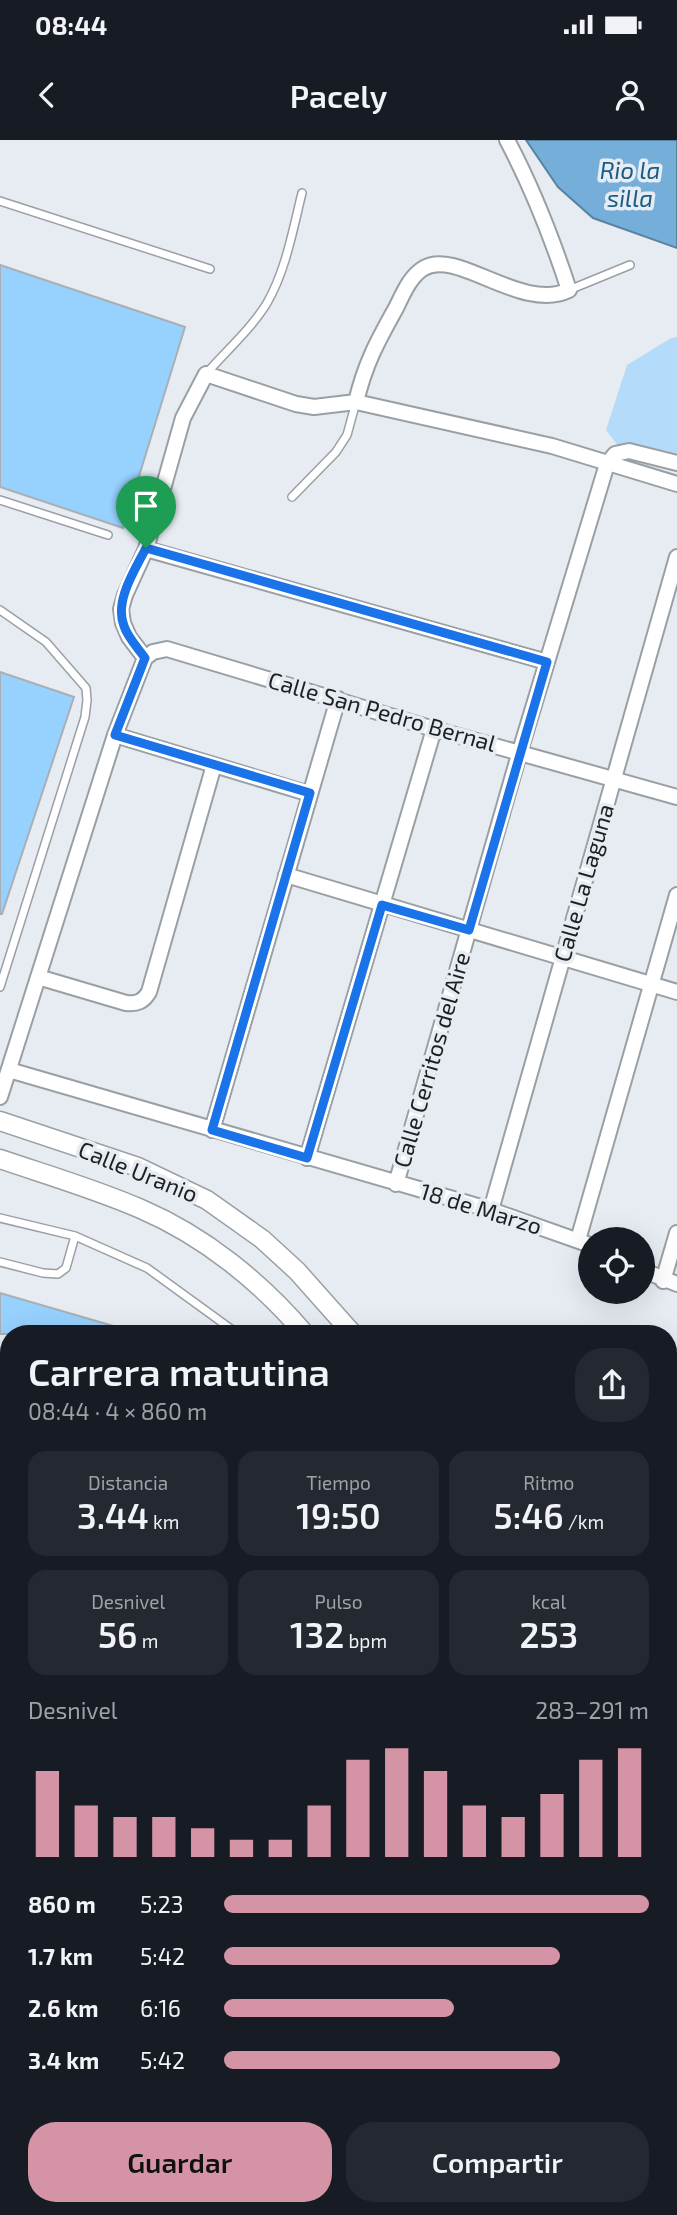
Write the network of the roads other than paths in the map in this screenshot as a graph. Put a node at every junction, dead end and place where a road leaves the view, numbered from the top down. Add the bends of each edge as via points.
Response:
1 (507, 140) edge
2 (302, 193) dead end
3 (0, 201) edge
4 (630, 265) dead end
5 (210, 269) dead end
6 (569, 290) junction
7 (206, 374) junction
8 (356, 402) junction
9 (611, 459) junction
10 (677, 463) edge
11 (677, 484) edge
12 (292, 498) dead end
13 (0, 500) edge
14 (108, 536) dead end
15 (146, 548) junction
16 (677, 557) edge
17 (0, 610) edge
18 (145, 658) junction
19 (547, 662) junction
20 (338, 699) junction
21 (434, 729) junction
22 (115, 735) junction
23 (520, 751) junction
24 (214, 765) junction
25 (614, 778) junction
26 (310, 793) junction
27 (677, 797) edge
28 (286, 876) junction
29 (677, 895) edge
30 (382, 905) junction
31 (469, 930) junction
32 (562, 959) junction
33 (38, 977) junction
34 (651, 985) junction
35 (0, 987) edge
36 (677, 992) edge
37 (9, 1070) junction
38 (1, 1089) edge
39 (0, 1121) edge
40 (212, 1130) junction
41 (307, 1158) junction
42 (0, 1159) edge
43 (396, 1184) junction
44 (491, 1210) junction
45 (0, 1218) edge
46 (588, 1227) edge
47 (677, 1233) edge
48 (75, 1236) junction
49 (578, 1240) edge
50 (0, 1262) edge
51 (670, 1283) edge
52 (226, 1325) edge
53 (298, 1325) edge
54 (345, 1325) edge

1 - 6 street via 533,191
2 - 7 lane via 271,294
3 - 5 lane
4 - 6 lane
6 - 8 street via 543,296 447,265 425,267 406,289 369,358
7 - 8 street via 296,404 314,407
7 - 15 street via 183,418
8 - 9 street
8 - 12 lane via 347,435 336,452
9 - 10 street via 629,451
9 - 11 street
9 - 19 street, Calle Cerritos del Aire
13 - 14 lane
15 - 18 street via 121,609 122,623
15 - 19 street
16 - 25 street, Calle La Laguna
17 - 35 lane via 46,642 87,693 85,717
18 - 20 street, Calle San Pedro Bernal via 167,649
18 - 22 street
19 - 23 street, Calle Cerritos del Aire
20 - 21 street, Calle San Pedro Bernal
20 - 26 street
21 - 23 street, Calle San Pedro Bernal
21 - 30 street
22 - 24 street
22 - 33 street
23 - 25 street, Calle San Pedro Bernal
23 - 31 street, Calle Cerritos del Aire
24 - 26 street
24 - 33 street via 149,992 140,1002 126,1003
25 - 27 street, Calle San Pedro Bernal
25 - 32 street, Calle La Laguna
26 - 28 street
28 - 30 street
28 - 40 street
29 - 34 street
30 - 31 street
30 - 41 street
31 - 32 street
31 - 43 street, Calle Cerritos del Aire
32 - 34 street
32 - 44 street, Calle La Laguna
33 - 37 street
34 - 36 street
34 - 46 street
37 - 38 street
37 - 40 street, 18 de Marzo
39 - 54 street, Calle Uranio via 138,1167 207,1200 262,1239
40 - 41 street, 18 de Marzo
41 - 43 street, 18 de Marzo
42 - 53 street, Calle Uranio via 143,1210 188,1235 240,1270
43 - 44 street, 18 de Marzo
44 - 49 street, 18 de Marzo
45 - 48 lane
47 - 51 street
48 - 50 lane via 66,1268 58,1274
48 - 52 lane via 147,1268

